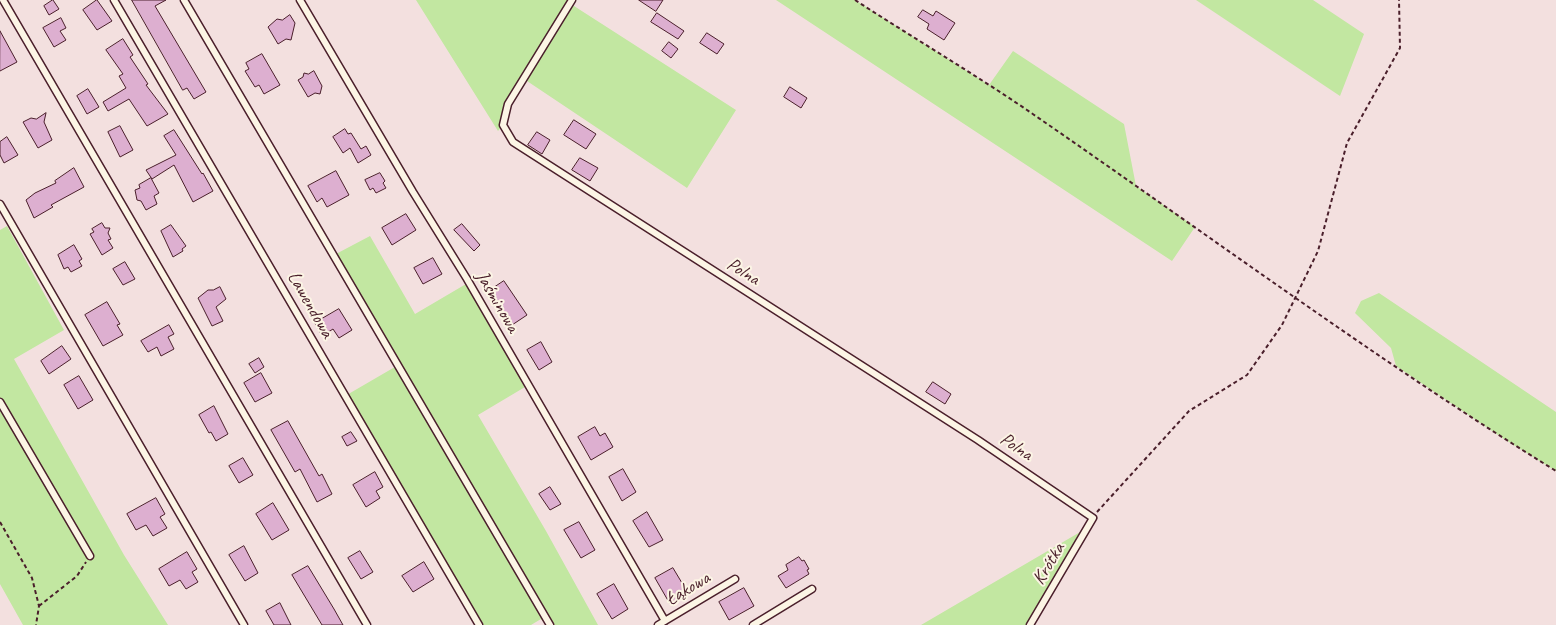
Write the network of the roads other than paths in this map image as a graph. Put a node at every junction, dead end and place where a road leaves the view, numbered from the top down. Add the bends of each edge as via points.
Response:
1 (2, 0) edge
2 (114, 0) edge
3 (184, 0) edge
4 (300, 0) edge
5 (572, 0) edge
6 (0, 204) edge
7 (0, 402) edge
8 (1093, 518) joint
9 (90, 556) road end
10 (734, 579) dead end
11 (812, 588) dead end
12 (665, 621) junction
13 (244, 625) edge
14 (367, 625) edge
15 (479, 625) edge
16 (550, 625) edge
17 (658, 625) edge
18 (753, 625) edge
19 (1030, 625) edge

1 - 14 lane
2 - 15 lane, Lawendowa
3 - 16 lane
4 - 12 lane, Jaśminowa via 467,279
5 - 8 lane, Polna via 508,104 503,125 513,142 978,440
6 - 13 lane
7 - 9 lane
8 - 19 lane, Krótka
10 - 12 lane, Łąkowa
11 - 18 lane
12 - 17 lane, Łąkowa

